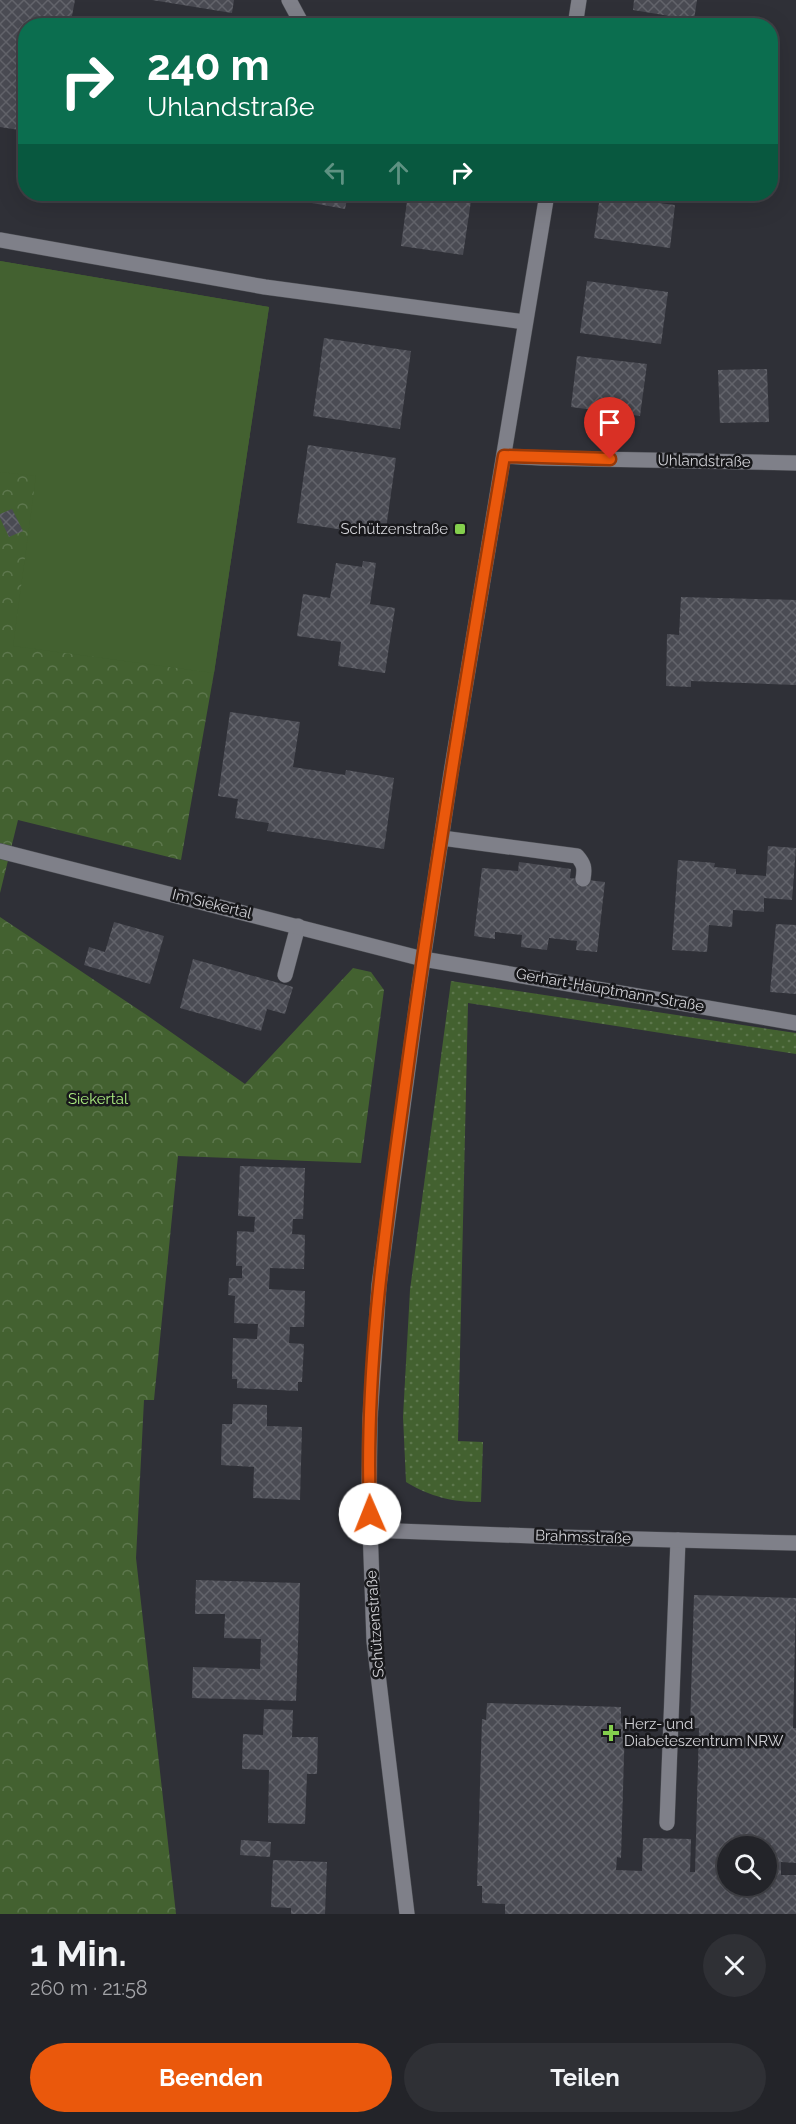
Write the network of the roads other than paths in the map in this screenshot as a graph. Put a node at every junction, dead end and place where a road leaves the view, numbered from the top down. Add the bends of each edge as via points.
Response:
1 (289, 0) edge
2 (579, 0) edge
3 (299, 18) edge
4 (576, 18) edge
5 (546, 201) edge
6 (0, 240) edge
7 (525, 322) junction
8 (504, 456) junction
9 (796, 463) edge
10 (442, 838) junction
11 (0, 850) edge
12 (583, 879) dead end
13 (298, 926) junction
14 (423, 959) junction
15 (285, 975) dead end
16 (796, 1023) edge
17 (370, 1530) junction
18 (678, 1540) junction
19 (796, 1543) edge
20 (667, 1823) dead end
21 (408, 1914) edge

1 - 3 street
2 - 4 street
5 - 7 street, Schützenstraße
6 - 7 street via 265,286
7 - 8 street, Schützenstraße
8 - 9 street, Uhlandstraße
8 - 10 street, Schützenstraße
10 - 12 street via 577,856 583,863
10 - 14 street, Schützenstraße
11 - 13 street, Im Siekertal
13 - 14 street, Im Siekertal
13 - 15 street
14 - 16 street, Gerhart-Hauptmann-Straße
14 - 17 street, Schützenstraße via 379,1285 370,1419
17 - 18 street, Brahmsstraße
17 - 21 street, Schützenstraße via 374,1641
18 - 19 street, Brahmsstraße
18 - 20 street

